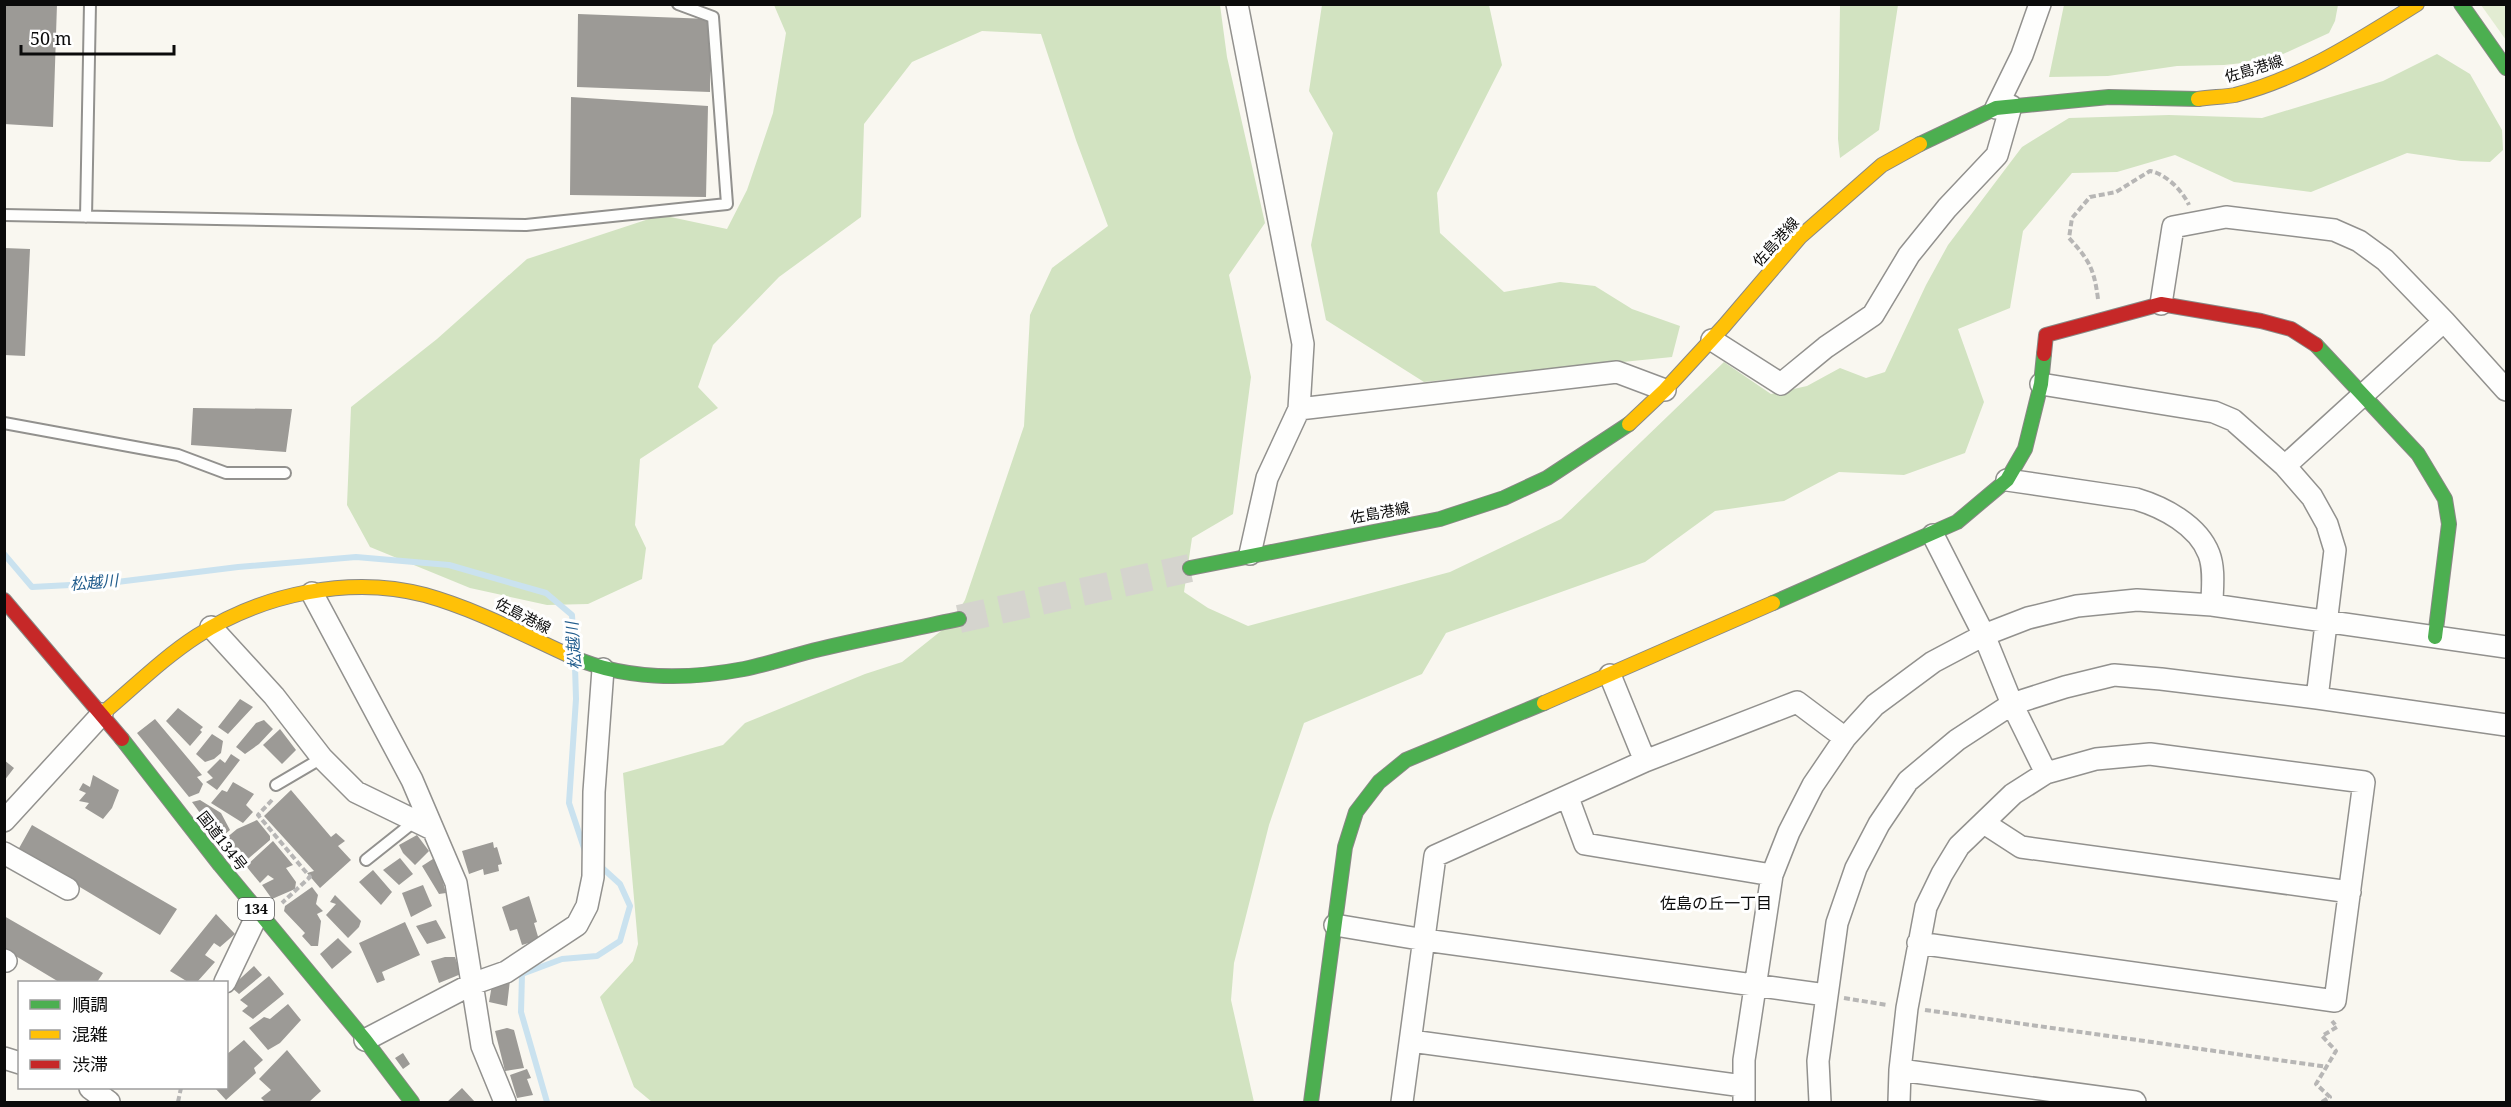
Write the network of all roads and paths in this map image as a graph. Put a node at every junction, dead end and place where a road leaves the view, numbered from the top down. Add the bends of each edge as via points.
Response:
1 (90, 4) edge
2 (678, 4) edge
3 (1237, 4) edge
4 (2040, 4) edge
5 (2417, 4) edge
6 (2461, 4) edge
7 (2506, 68) edge
8 (2003, 107) junction
9 (4, 215) edge
10 (86, 217) junction
11 (2188, 224) junction
12 (2161, 304) junction
13 (2101, 320) junction
14 (2444, 321) junction
15 (1712, 340) junction
16 (2041, 384) junction
17 (1665, 390) junction
18 (2506, 390) edge
19 (2364, 395) junction
20 (1299, 409) junction
21 (4, 423) edge
22 (2285, 466) junction
23 (285, 473) dead end
24 (2007, 480) junction
25 (1933, 535) junction
26 (1250, 554) junction
27 (1190, 568) tunnel mouth
28 (312, 593) junction
29 (4, 600) edge
30 (2212, 606) junction
31 (959, 619) tunnel mouth
32 (2327, 622) junction
33 (211, 627) junction
34 (1984, 635) junction
35 (2435, 637) junction
36 (2506, 647) edge
37 (599, 668) junction
38 (1610, 675) junction
39 (2317, 698) junction
40 (2012, 704) junction
41 (102, 714) junction
42 (2506, 725) edge
43 (1845, 738) junction
44 (322, 758) junction
45 (1645, 761) junction
46 (2046, 773) junction
47 (276, 785) joint
48 (1568, 798) junction
49 (5, 818) edge
50 (1984, 823) junction
51 (423, 825) junction
52 (4, 854) edge
53 (366, 860) dead end
54 (1772, 875) junction
55 (68, 889) dead end
56 (2350, 892) junction
57 (261, 916) junction
58 (1335, 925) junction
59 (1425, 940) junction
60 (1918, 943) junction
61 (226, 981) edge
62 (472, 984) junction
63 (1755, 985) junction
64 (1826, 995) junction
65 (2335, 1001) junction
66 (1908, 1008) junction
67 (365, 1040) junction
68 (1411, 1041) junction
69 (2328, 1067) junction
70 (1900, 1070) junction
71 (91, 1089) edge
72 (1744, 1094) edge
73 (109, 1102) edge
74 (412, 1102) edge
75 (505, 1102) edge
76 (1311, 1102) edge
77 (1402, 1102) edge
78 (1820, 1102) edge
79 (1899, 1102) edge
80 (2135, 1102) edge
81 (2322, 1102) edge

1 - 10 lane
2 - 10 lane via 713,17 727,204 526,225
3 - 20 street via 1303,344
4 - 8 street
5 - 8 main road, 佐島港線 via 2330,58 2234,95 2195,99 2109,97
6 - 7 main road
8 - 15 main road, 佐島港線 via 1942,132 1882,165 1800,237
8 - 15 street via 1997,155 1909,255 1873,315 1781,384
9 - 10 lane
11 - 12 street via 2173,227
11 - 13 path via 2190,206 2186,198 2161,173 2150,171 2116,192 2090,197 2072,218 2069,238 2088,260
11 - 14 street via 2226,217 2334,230 2360,240 2385,260
12 - 13 main road
12 - 19 main road via 2291,329 2318,346
13 - 16 main road via 2046,335
14 - 18 street
14 - 19 street
15 - 17 main road, 佐島港線
16 - 22 street via 2214,412 2233,420
16 - 24 main road via 2025,449
17 - 20 street via 1617,372
17 - 26 main road, 佐島港線 via 1625,428 1591,451 1504,498 1440,519
19 - 22 street
19 - 35 main road via 2418,454 2445,499 2448,524
20 - 26 street via 1267,478
21 - 23 lane via 178,455 226,473
22 - 32 street via 2312,497 2327,524 2335,550
24 - 25 main road via 1957,522
24 - 30 street via 2136,499 2180,518 2208,553 2213,573
25 - 34 street
25 - 38 main road
26 - 27 main road, 佐島港線
28 - 33 main road, 佐島港線 via 256,606
28 - 37 main road, 佐島港線 via 351,587 388,588 436,599 482,614 548,648
28 - 51 street via 412,780
29 - 41 main road, 国道134号 / 134
30 - 32 street
30 - 34 street via 2137,600 2078,606 2028,618
31 - 37 main road, 佐島港線 via 743,669 680,675
32 - 35 street
32 - 39 street
33 - 41 main road, 佐島港線
33 - 44 street via 274,696
34 - 40 street
34 - 43 street via 1933,662 1875,705
35 - 36 street
37 - 62 street via 593,877 587,906 577,925 559,939 506,972
38 - 45 street
38 - 58 main road via 1406,760 1379,782 1356,812 1345,847
39 - 40 street via 2114,675
39 - 42 street
40 - 46 street
40 - 64 street via 1957,740 1908,782 1879,824 1856,868 1837,923
41 - 49 street
41 - 57 main road, 国道134号 / 134
43 - 45 street via 1797,702
43 - 54 street via 1813,785
44 - 47 lane
44 - 51 street via 357,792
45 - 48 street
46 - 50 street via 2013,794
46 - 56 street via 2096,759 2150,754 2364,782
47 - 57 path via 278,793 258,815 310,877
48 - 54 street via 1585,844
48 - 59 street via 1435,856
50 - 56 street via 2021,847
50 - 60 street via 1959,846 1942,874 1926,907
51 - 53 lane
51 - 62 street via 456,883
52 - 55 street
54 - 63 street
56 - 65 street
57 - 61 street
57 - 67 main road, 国道134号 / 134
58 - 59 street
58 - 76 main road
59 - 63 street
59 - 68 street
60 - 65 street
60 - 66 street
62 - 67 street
62 - 75 street via 482,1046
63 - 64 street
63 - 72 street via 1744,1060
64 - 66 path
64 - 78 street via 1818,1061
65 - 69 path via 2326,1014 2337,1027 2322,1036 2337,1051
66 - 69 path
66 - 70 street
67 - 74 main road, 国道134号 / 134
68 - 72 street
68 - 77 street
69 - 81 path via 2316,1084 2330,1097
70 - 79 street
70 - 80 street
71 - 73 street

